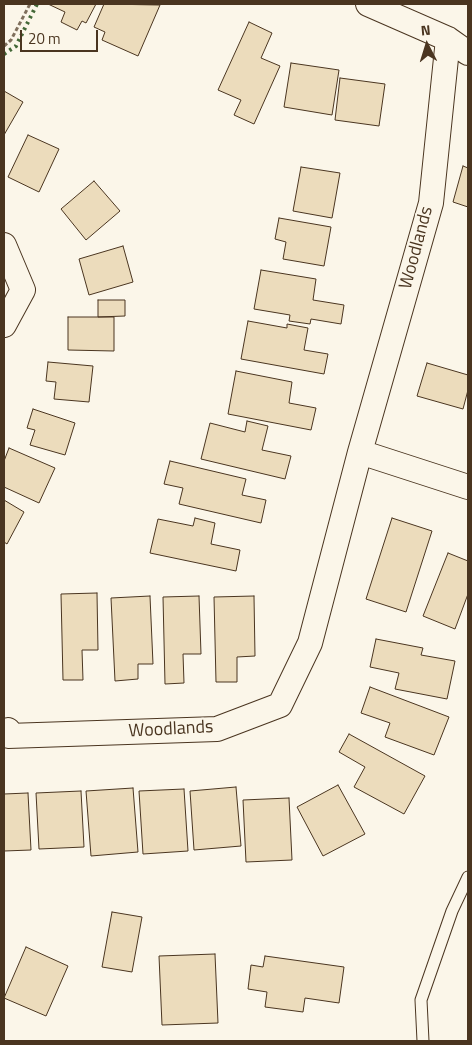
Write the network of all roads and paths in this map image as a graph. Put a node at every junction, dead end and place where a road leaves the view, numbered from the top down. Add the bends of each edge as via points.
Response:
1 (30, 4) edge
2 (368, 4) edge
3 (448, 39) junction
4 (4, 46) edge
5 (468, 53) edge
6 (4, 245) edge
7 (4, 325) edge
8 (360, 452) junction
9 (468, 486) edge
10 (8, 730) dead end
11 (468, 877) edge
12 (423, 1041) edge

1 - 4 path via 12,40
2 - 3 street
3 - 5 street
3 - 8 street, Woodlands via 431,203
6 - 7 street via 23,290
8 - 9 street
8 - 10 street, Woodlands via 310,643 280,704 217,729 8,736
11 - 12 lane via 452,911 421,1000

